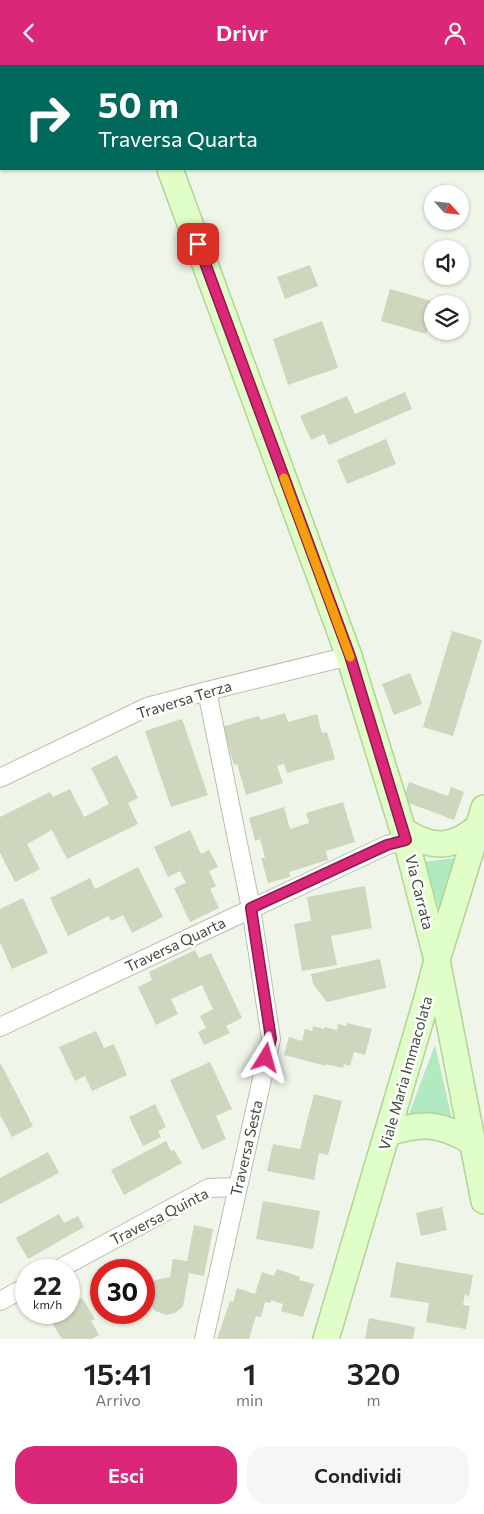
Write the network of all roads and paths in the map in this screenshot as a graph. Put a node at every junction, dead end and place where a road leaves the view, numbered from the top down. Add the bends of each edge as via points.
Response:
1 (170, 170) edge
2 (350, 656) junction
3 (207, 691) junction
4 (0, 778) edge
5 (482, 821) edge
6 (405, 835) junction
7 (251, 908) junction
8 (437, 960) junction
9 (0, 1027) edge
10 (388, 1133) junction
11 (472, 1141) junction
12 (238, 1187) junction
13 (484, 1201) edge
14 (77, 1259) edge
15 (15, 1293) edge
16 (0, 1301) edge
17 (204, 1339) edge
18 (326, 1339) edge

1 - 2 street, Via Carrata
2 - 3 street, Traversa Terza
2 - 6 street, Via Carrata
3 - 4 street, Traversa Terza via 146,707
3 - 7 street, Traversa Sesta
5 - 6 street via 466,837 450,843 434,844
5 - 8 street, Viale Maria Immacolata
6 - 7 street, Traversa Quarta
6 - 8 street, Via Carrata
7 - 9 street, Traversa Quarta
7 - 12 street, Traversa Sesta via 271,1039
8 - 10 street, Viale Maria Immacolata
8 - 11 street, Via Carrata
10 - 11 street via 405,1127 441,1127
10 - 18 street, Viale Maria Immacolata
11 - 13 street, Via Carrata
12 - 14 street, Traversa Quinta via 209,1188
12 - 17 street, Traversa Sesta
15 - 16 street

